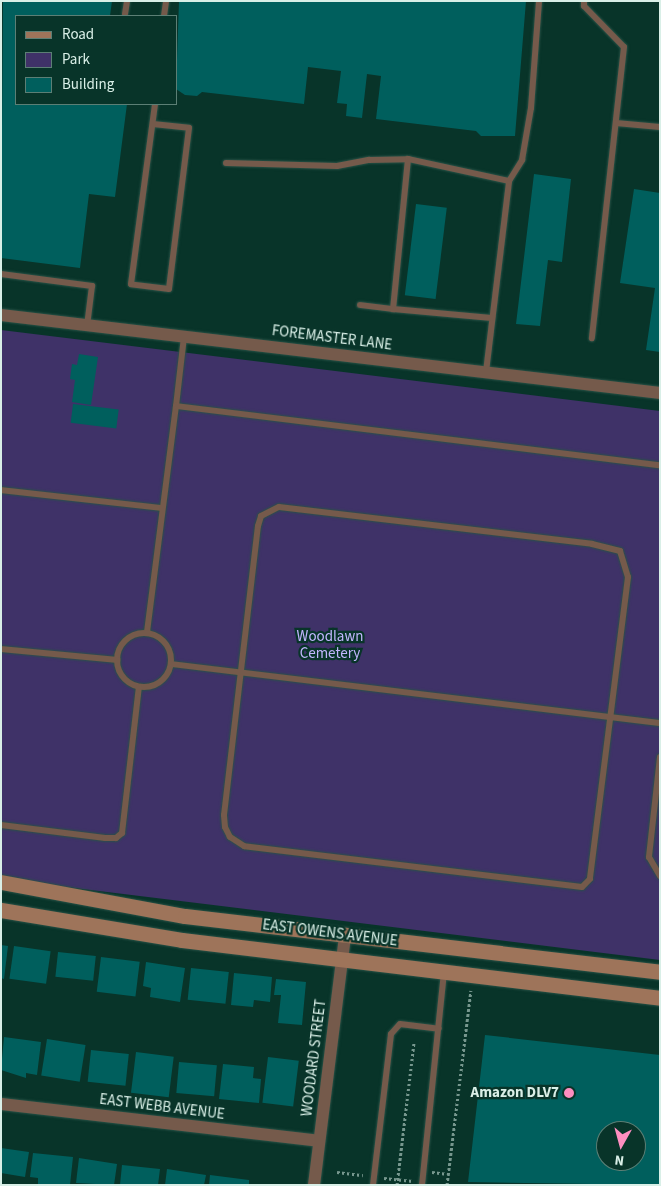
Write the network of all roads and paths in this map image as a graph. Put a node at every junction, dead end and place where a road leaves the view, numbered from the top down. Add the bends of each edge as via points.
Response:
1 (127, 1) edge
2 (166, 1) edge
3 (539, 1) edge
4 (584, 1) edge
5 (125, 14) dead end
6 (164, 15) edge
7 (155, 105) edge
8 (616, 123) junction
9 (153, 124) junction
10 (660, 127) edge
11 (408, 159) junction
12 (226, 163) dead end
13 (509, 181) junction
14 (1, 274) edge
15 (360, 305) dead end
16 (393, 309) junction
17 (1, 315) edge
18 (492, 318) junction
19 (87, 326) junction
20 (184, 337) junction
21 (592, 338) dead end
22 (486, 372) junction
23 (660, 393) edge
24 (176, 406) junction
25 (660, 465) edge
26 (1, 490) edge
27 (162, 508) junction
28 (148, 632) junction
29 (1, 649) edge
30 (117, 660) junction
31 (171, 664) junction
32 (242, 672) junction
33 (139, 687) junction
34 (611, 717) junction
35 (660, 723) edge
36 (660, 757) edge
37 (1, 825) edge
38 (660, 876) edge
39 (1, 882) edge
40 (1, 910) edge
41 (346, 935) junction
42 (342, 959) junction
43 (444, 972) junction
44 (660, 972) edge
45 (471, 987) dead end
46 (660, 998) edge
47 (439, 1028) junction
48 (414, 1043) dead end
49 (1, 1104) edge
50 (319, 1142) junction
51 (337, 1172) dead end
52 (448, 1174) junction
53 (374, 1176) junction
54 (423, 1176) junction
55 (398, 1179) junction
56 (314, 1185) edge
57 (373, 1185) edge
58 (397, 1185) edge
59 (422, 1185) edge
60 (447, 1185) edge

1 - 5 lane
2 - 6 lane
3 - 13 lane via 532,108 522,160
4 - 8 lane via 584,6 624,47
7 - 9 lane
8 - 10 lane
8 - 21 lane
9 - 9 lane via 131,284 169,289 189,128
11 - 12 lane via 369,160 337,166
11 - 13 lane
11 - 16 lane
13 - 18 lane
14 - 19 lane via 92,286
15 - 16 lane
16 - 18 lane
17 - 19 street, FOREMASTER LANE
18 - 22 lane
19 - 20 street, FOREMASTER LANE
20 - 22 street, FOREMASTER LANE
20 - 24 lane
22 - 23 street, FOREMASTER LANE
24 - 25 lane
24 - 27 lane
26 - 27 lane
27 - 28 lane
28 - 30 lane via 138,633 123,642
28 - 31 lane via 169,647
29 - 30 lane
30 - 33 lane via 123,677
31 - 32 lane
31 - 33 lane via 163,679 156,684
32 - 34 lane
32 - 34 lane via 261,516 279,507 294,507 592,544 620,551 626,561 628,577
32 - 34 lane via 224,815 230,837 244,846 572,887 582,887 590,879
33 - 37 lane via 122,833 116,838 105,838
34 - 35 lane
36 - 38 lane via 649,857
39 - 41 main road, EAST OWENS AVENUE via 185,916
40 - 42 main road, EAST OWENS AVENUE via 182,940
41 - 42 street, WOODARD STREET
41 - 44 main road, EAST OWENS AVENUE
42 - 43 main road, EAST OWENS AVENUE
42 - 50 street, WOODARD STREET
43 - 46 main road, EAST OWENS AVENUE
43 - 47 lane
45 - 52 path
47 - 53 lane via 400,1024 391,1034
47 - 54 lane
48 - 55 path
49 - 50 street, EAST WEBB AVENUE
50 - 56 street, WOODARD STREET
51 - 53 path
52 - 54 path via 432,1172
52 - 60 path
53 - 55 path
53 - 57 lane
54 - 55 path via 413,1182
54 - 59 lane
55 - 58 path

